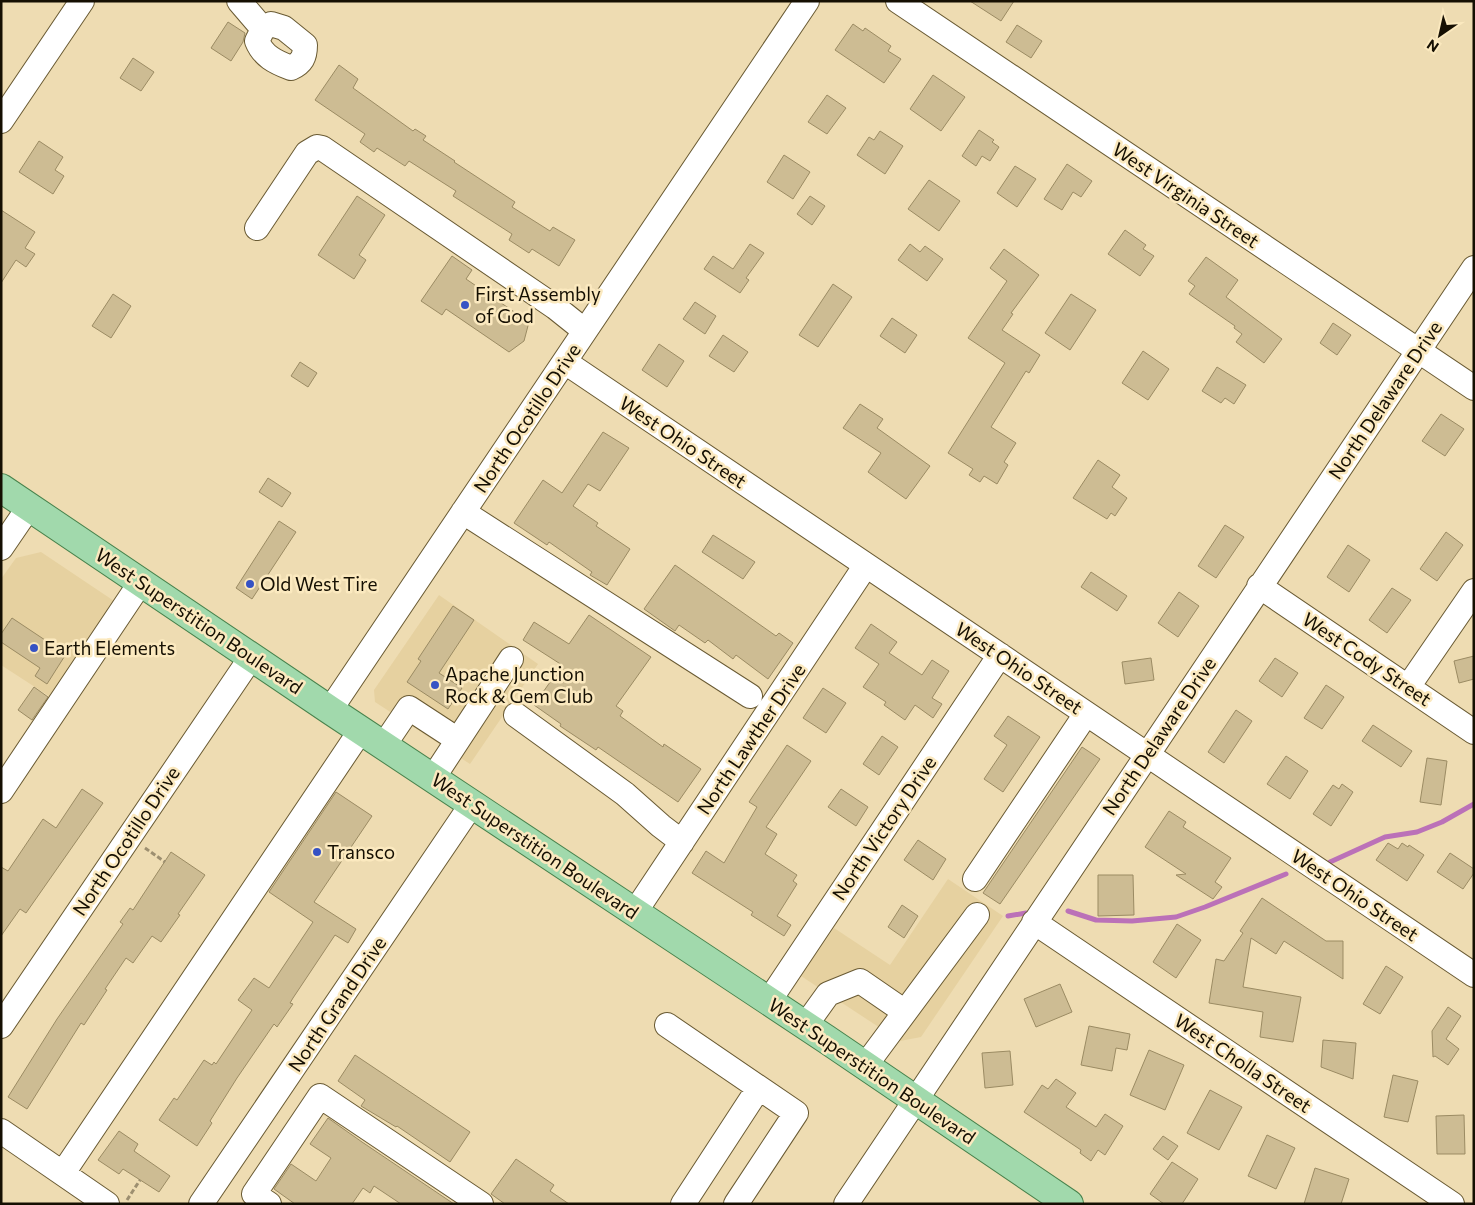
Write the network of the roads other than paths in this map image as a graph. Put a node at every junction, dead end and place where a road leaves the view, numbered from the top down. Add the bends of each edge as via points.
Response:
1 (82, 1) edge
2 (239, 1) edge
3 (807, 1) edge
4 (898, 1) edge
5 (263, 29) dead end
6 (1, 121) edge
7 (257, 228) dead end
8 (1474, 268) edge
9 (585, 331) junction
10 (1419, 351) junction
11 (565, 362) junction
12 (1474, 388) edge
13 (1, 488) edge
14 (29, 507) junction
15 (463, 512) junction
16 (1, 548) edge
17 (866, 565) junction
18 (141, 582) junction
19 (1259, 586) junction
20 (1474, 591) edge
21 (1000, 655) junction
22 (252, 656) junction
23 (511, 659) dead end
24 (1408, 687) junction
25 (750, 696) dead end
26 (330, 710) junction
27 (1086, 714) junction
28 (516, 716) dead end
29 (361, 730) junction
30 (1474, 732) edge
31 (458, 740) junction
32 (384, 746) junction
33 (1147, 754) junction
34 (433, 778) junction
35 (1, 791) edge
36 (472, 804) junction
37 (682, 842) junction
38 (975, 879) dead end
39 (635, 912) junction
40 (976, 915) dead end
41 (1034, 922) junction
42 (1474, 975) edge
43 (768, 1001) junction
44 (905, 1012) junction
45 (1, 1026) edge
46 (667, 1026) dead end
47 (806, 1026) junction
48 (865, 1066) junction
49 (758, 1089) junction
50 (915, 1100) junction
51 (1, 1131) edge
52 (63, 1174) junction
53 (108, 1204) edge
54 (201, 1204) edge
55 (269, 1204) edge
56 (481, 1204) edge
57 (683, 1204) edge
58 (736, 1204) edge
59 (846, 1204) edge
60 (1069, 1204) edge
61 (1452, 1204) edge

1 - 6 street
2 - 5 street
3 - 9 street, North Ocotillo Drive
4 - 10 street, West Virginia Street
7 - 9 street via 307,153 317,147 322,148 555,307
8 - 10 street, North Delaware Drive
9 - 11 street, North Ocotillo Drive
10 - 12 street, West Virginia Street
10 - 19 street, North Delaware Drive
11 - 15 street, North Ocotillo Drive
11 - 17 street, West Ohio Street
13 - 14 main road, West Superstition Boulevard
14 - 16 street
14 - 18 main road, West Superstition Boulevard
15 - 25 street
15 - 26 street, North Ocotillo Drive
17 - 21 street, West Ohio Street
17 - 37 street, North Lawther Drive
18 - 22 main road, West Superstition Boulevard
18 - 35 street
19 - 24 street, West Cody Street
19 - 33 street, North Delaware Drive
20 - 24 street
21 - 27 street, West Ohio Street
21 - 43 street, North Victory Drive
22 - 26 main road, West Superstition Boulevard
22 - 45 street, North Ocotillo Drive
23 - 31 street
24 - 30 street, West Cody Street
26 - 29 main road, West Superstition Boulevard
27 - 33 street, West Ohio Street
27 - 38 street
28 - 37 street via 625,794
29 - 32 main road, West Superstition Boulevard
29 - 52 street
31 - 32 street via 409,708
31 - 34 street
32 - 34 main road, West Superstition Boulevard
33 - 41 street, North Delaware Drive
33 - 42 street, West Ohio Street
34 - 36 main road, West Superstition Boulevard
36 - 39 main road, West Superstition Boulevard
36 - 54 street, North Grand Drive
37 - 39 street, North Lawther Drive
39 - 43 main road, West Superstition Boulevard
40 - 44 street
41 - 50 street, North Delaware Drive
41 - 61 street, West Cholla Street
43 - 47 main road, West Superstition Boulevard
44 - 47 street via 860,981 828,994
44 - 48 street
46 - 49 street
47 - 48 main road, West Superstition Boulevard
48 - 50 main road, West Superstition Boulevard
49 - 57 street
49 - 58 street via 796,1114
50 - 59 street, North Delaware Drive
50 - 60 main road, West Superstition Boulevard
51 - 52 street
52 - 53 street
55 - 56 street via 254,1194 320,1096

